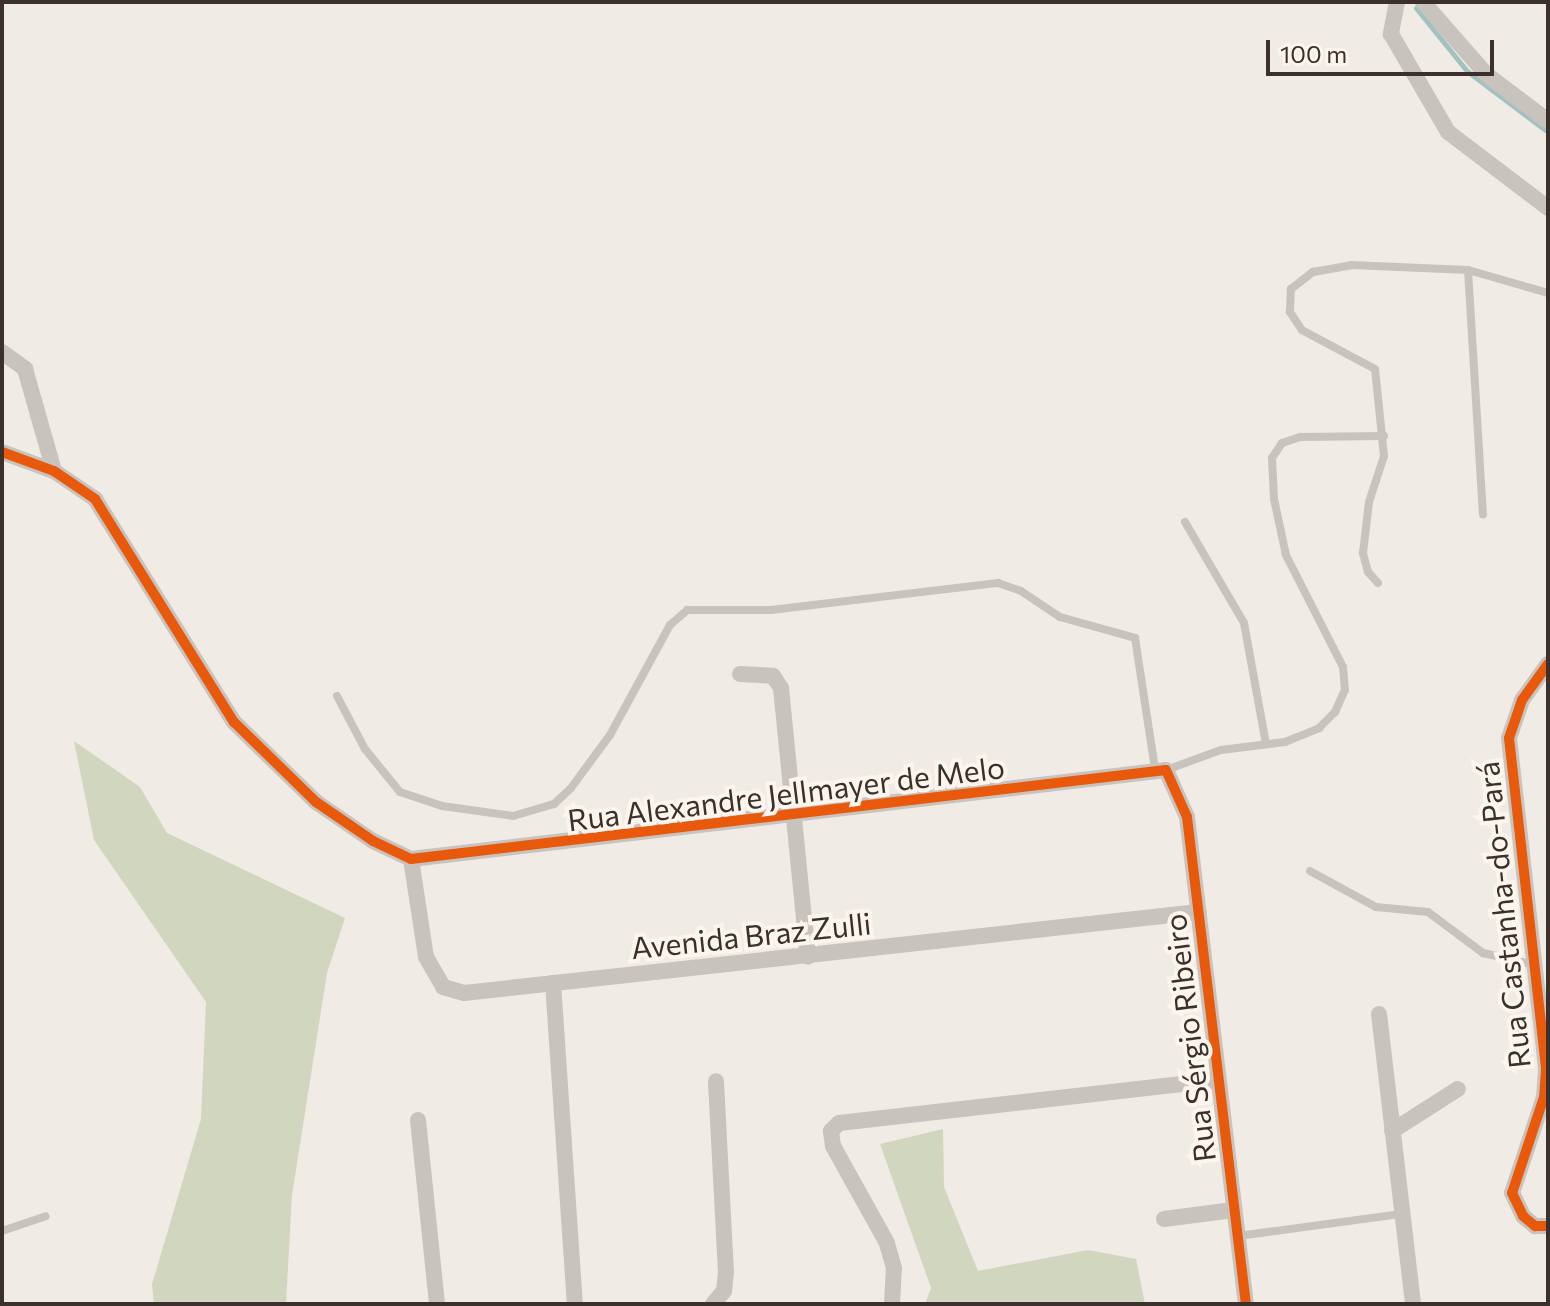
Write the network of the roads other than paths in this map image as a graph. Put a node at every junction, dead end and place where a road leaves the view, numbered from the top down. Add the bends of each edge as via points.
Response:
1 (1397, 2) edge
2 (1423, 2) edge
3 (1548, 121) edge
4 (1548, 208) edge
5 (1468, 270) junction
6 (1548, 293) edge
7 (2, 352) edge
8 (1384, 436) junction
9 (2, 452) edge
10 (54, 471) junction
11 (1483, 515) dead end
12 (1185, 522) dead end
13 (1378, 583) dead end
14 (1548, 664) edge
15 (740, 674) dead end
16 (337, 696) dead end
17 (1266, 744) junction
18 (1161, 769) junction
19 (793, 814) junction
20 (411, 859) junction
21 (1310, 871) dead end
22 (1199, 912) junction
23 (808, 957) junction
24 (1535, 965) junction
25 (553, 983) junction
26 (1379, 1014) dead end
27 (1217, 1080) junction
28 (716, 1081) dead end
29 (1458, 1089) dead end
30 (418, 1120) dead end
31 (1392, 1131) junction
32 (1233, 1210) junction
33 (1400, 1214) junction
34 (46, 1216) dead end
35 (1164, 1219) dead end
36 (1548, 1226) edge
37 (2, 1231) edge
38 (1237, 1236) junction
39 (437, 1304) edge
40 (575, 1304) edge
41 (713, 1304) edge
42 (892, 1304) edge
43 (1246, 1304) edge
44 (1413, 1304) edge

1 - 4 street via 1391,34 1439,120 1473,155
2 - 3 street via 1487,75
5 - 6 lane
5 - 8 lane via 1328,267 1291,289 1290,312 1302,330 1375,369
5 - 11 lane
7 - 10 street via 25,369
8 - 13 lane via 1384,456 1364,521 1365,566
8 - 17 lane via 1301,437 1282,443 1272,458 1286,555 1336,651 1345,681 1342,702 1319,728
9 - 10 street
10 - 20 street via 95,499 197,667 267,757 316,802 373,841
12 - 17 lane via 1244,623
14 - 24 street, Rua Castanha-do-Pará via 1512,722 1509,752
15 - 19 street via 773,676 781,688
16 - 18 lane via 365,749 400,792 442,806 513,816 554,804 571,788 610,735 670,625 687,610 771,610 998,583 1021,591 1060,617 1135,638
17 - 18 lane via 1197,756
18 - 19 street, Rua Alexandre Jellmayer de Melo
18 - 22 street, Rua Sérgio Ribeiro via 1187,817
19 - 20 street, Rua Alexandre Jellmayer de Melo
19 - 23 street
20 - 25 street, Avenida Braz Zulli via 426,957 443,987 464,993
21 - 24 lane via 1376,907 1428,912 1483,953
22 - 23 street, Avenida Braz Zulli
22 - 27 street, Rua Sérgio Ribeiro
23 - 25 street, Avenida Braz Zulli
24 - 36 street, Rua Castanha-do-Pará via 1544,1097 1513,1183 1514,1204 1535,1226
25 - 40 street
26 - 31 street
27 - 32 street, Rua Sérgio Ribeiro
27 - 42 street via 839,1123 831,1131 833,1146 887,1243 894,1268
28 - 41 street via 726,1273 724,1291
29 - 31 street
30 - 39 street
31 - 33 street
32 - 35 street
32 - 38 street, Rua Sérgio Ribeiro
33 - 38 lane
33 - 44 street
34 - 37 lane
38 - 43 street, Rua Sérgio Ribeiro

